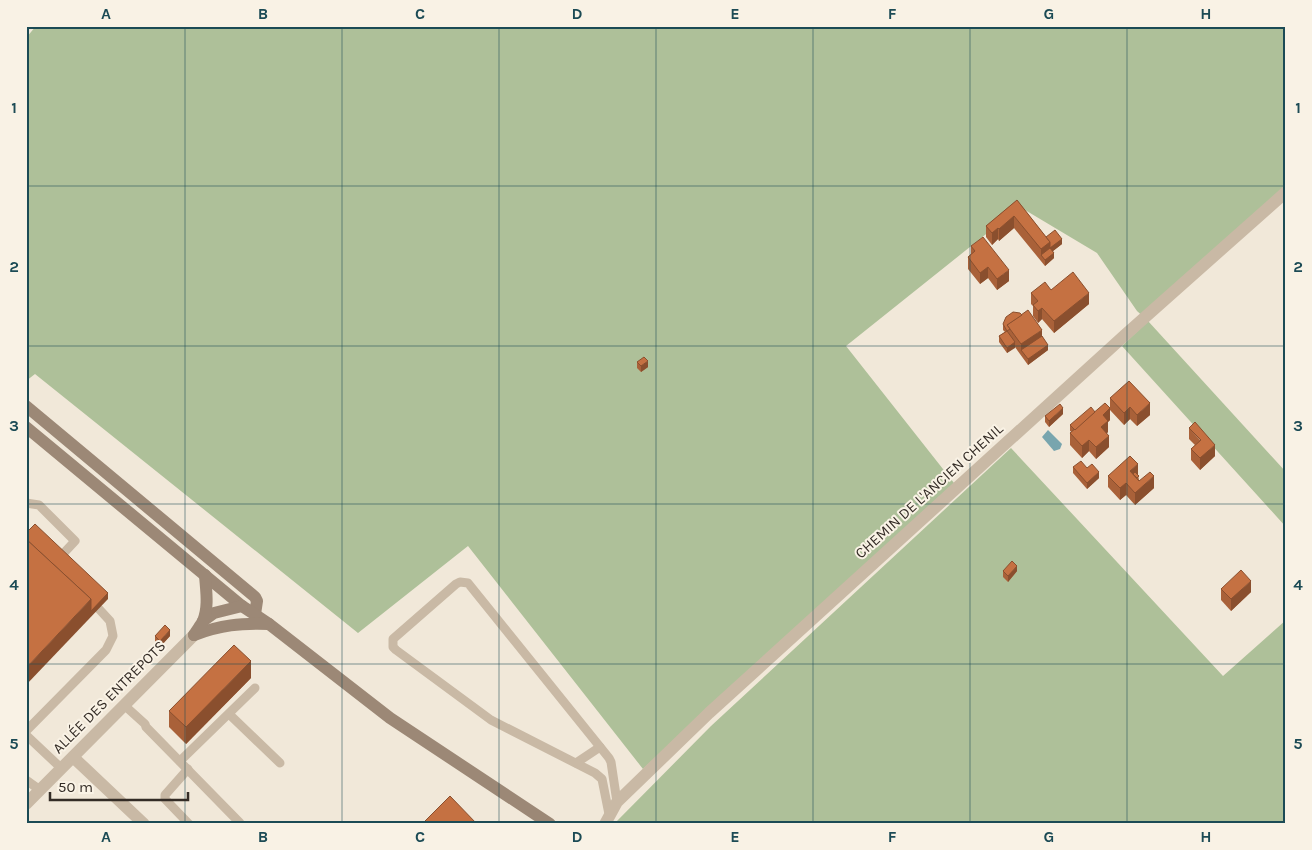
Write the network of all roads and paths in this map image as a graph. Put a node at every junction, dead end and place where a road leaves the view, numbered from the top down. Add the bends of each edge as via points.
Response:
1 (1286, 192) edge
2 (26, 406) edge
3 (26, 427) edge
4 (26, 503) edge
5 (62, 555) edge
6 (205, 575) junction
7 (242, 606) junction
8 (99, 609) edge
9 (254, 614) junction
10 (203, 621) junction
11 (269, 624) junction
12 (194, 634) junction
13 (255, 688) dead end
14 (124, 705) junction
15 (229, 714) junction
16 (26, 732) edge
17 (26, 735) edge
18 (600, 747) junction
19 (73, 756) junction
20 (180, 761) junction
21 (280, 763) dead end
22 (576, 764) junction
23 (62, 768) junction
24 (188, 769) junction
25 (26, 780) edge
26 (40, 790) junction
27 (617, 802) junction
28 (26, 804) edge
29 (607, 819) edge
30 (240, 823) edge
31 (144, 824) edge
32 (189, 824) edge
33 (550, 824) edge

1 - 27 street, CHEMIN DE L'ANCIEN CHENIL via 864,572
2 - 9 street via 255,597
3 - 6 street
4 - 5 lane via 39,505 75,541
6 - 7 street
6 - 10 street via 207,598
7 - 9 street
7 - 10 street via 219,611
8 - 16 lane via 110,622 113,636 106,650
9 - 11 street
10 - 12 street
11 - 12 street via 238,623
11 - 33 street via 390,718
12 - 14 street, ALLÉE DES ENTREPOTS
13 - 15 lane
14 - 19 street, ALLÉE DES ENTREPOTS
14 - 20 lane
15 - 20 lane
15 - 21 lane
17 - 23 lane
18 - 22 lane
18 - 22 lane via 468,583 456,584 393,639 396,650 492,720
18 - 27 lane via 611,762
19 - 23 street, ALLÉE DES ENTREPOTS
19 - 31 street
20 - 24 lane
22 - 29 lane via 602,779
23 - 26 street, ALLÉE DES ENTREPOTS
24 - 30 lane
24 - 32 lane via 165,795 165,800
25 - 26 lane
26 - 28 street, ALLÉE DES ENTREPOTS
27 - 29 street, CHEMIN DE L'ANCIEN CHENIL

